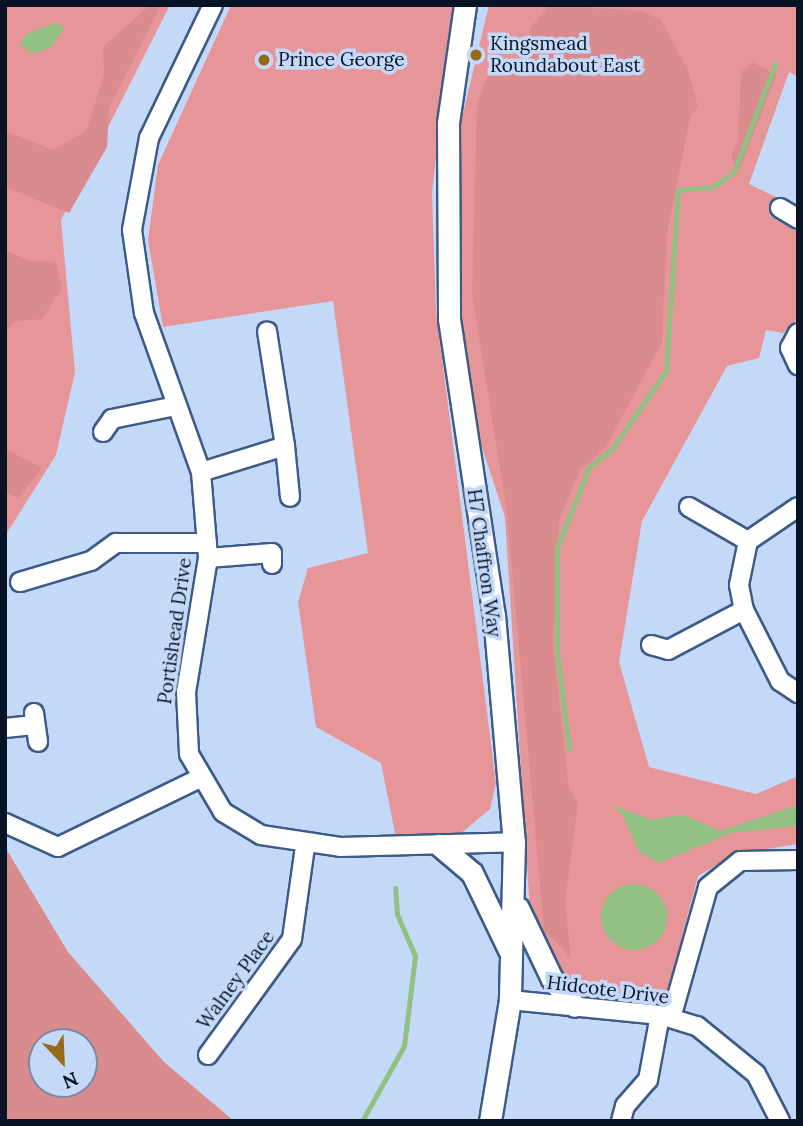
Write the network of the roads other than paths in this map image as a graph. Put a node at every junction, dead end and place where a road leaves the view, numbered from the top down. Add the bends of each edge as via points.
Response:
1 (213, 5) edge
2 (465, 5) edge
3 (780, 208) dead end
4 (798, 219) edge
5 (267, 331) dead end
6 (798, 333) edge
7 (798, 365) edge
8 (176, 406) junction
9 (103, 432) dead end
10 (285, 446) junction
11 (201, 472) junction
12 (290, 497) dead end
13 (689, 507) dead end
14 (798, 507) edge
15 (748, 541) junction
16 (208, 550) junction
17 (272, 564) dead end
18 (20, 582) dead end
19 (744, 610) junction
20 (651, 645) dead end
21 (798, 693) edge
22 (35, 726) dead end
23 (5, 729) edge
24 (200, 778) junction
25 (5, 823) edge
26 (514, 842) junction
27 (439, 845) junction
28 (305, 846) junction
29 (798, 860) edge
30 (515, 899) junction
31 (513, 957) junction
32 (510, 1000) junction
33 (575, 1006) junction
34 (666, 1016) junction
35 (208, 1055) dead end
36 (491, 1121) edge
37 (621, 1121) edge
38 (780, 1121) edge

1 - 8 street, Portishead Drive via 149,138 132,230 144,313
2 - 26 street, H7 Chaffron Way via 448,123 449,319 494,615
3 - 4 street
5 - 10 street
6 - 7 street via 790,348
8 - 9 street via 112,419
8 - 11 street, Portishead Drive
10 - 11 street
10 - 12 street
11 - 16 street, Portishead Drive
13 - 15 street
14 - 15 street
15 - 19 street via 740,557
16 - 17 street via 272,553
16 - 18 street via 117,543 91,561
16 - 24 street, Portishead Drive via 183,723
19 - 20 street via 668,650
19 - 21 street via 780,681
22 - 23 street
24 - 25 street via 58,847
24 - 28 street, Portishead Drive via 223,812 261,835
26 - 27 street, Portishead Drive
26 - 30 street, H7 Chaffron Way
27 - 28 street, Portishead Drive
27 - 31 street via 472,873
28 - 35 street, Walney Place via 292,939
29 - 34 street via 740,861 708,887
30 - 31 street, H7 Chaffron Way
30 - 33 street via 552,979
31 - 32 street, H7 Chaffron Way
32 - 33 street, Hidcote Drive
32 - 36 street, H7 Chaffron Way
33 - 34 street, Hidcote Drive
34 - 37 street via 648,1080 625,1106
34 - 38 street, Hidcote Drive via 729,1047 756,1074

